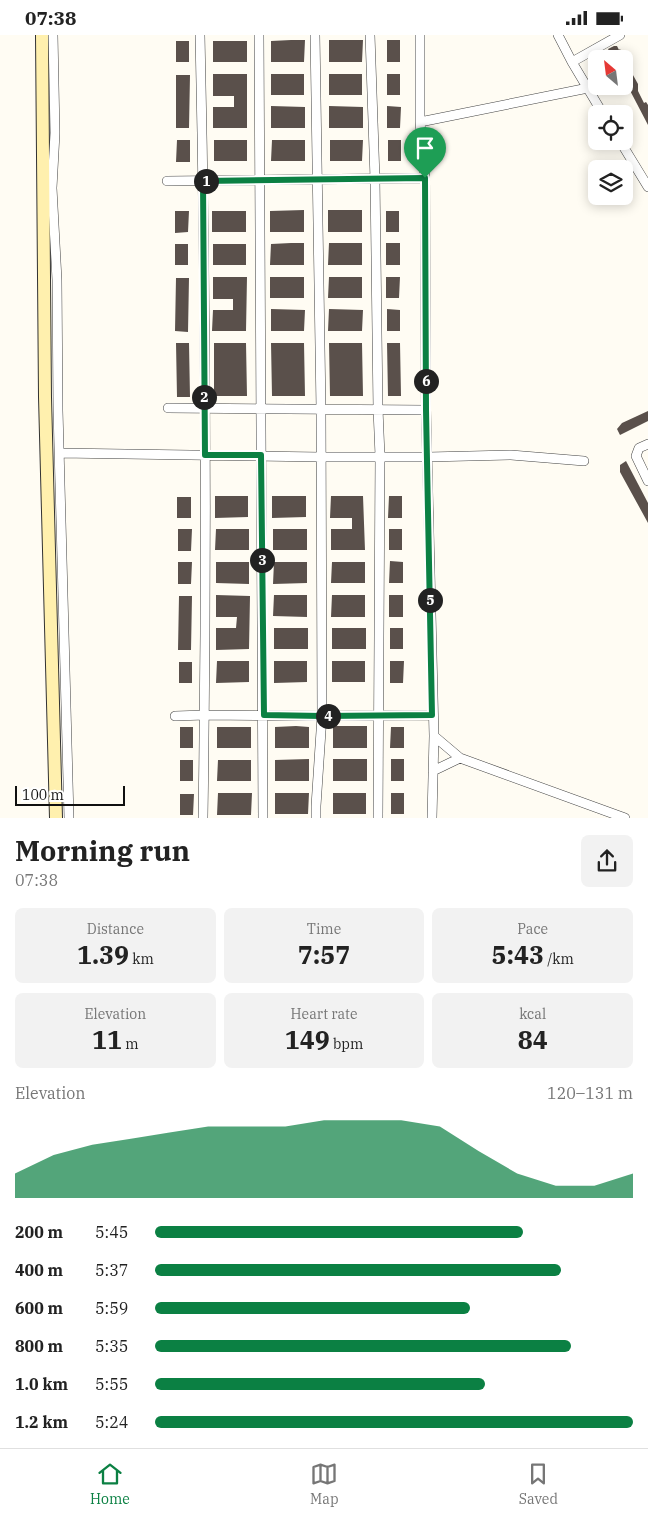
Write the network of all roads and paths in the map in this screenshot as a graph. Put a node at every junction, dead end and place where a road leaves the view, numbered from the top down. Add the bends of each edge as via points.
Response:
1 (42, 35) edge
2 (53, 35) edge
3 (200, 35) edge
4 (259, 35) edge
5 (315, 35) edge
6 (370, 35) edge
7 (420, 35) edge
8 (558, 35) edge
9 (620, 35) edge
10 (572, 62) junction
11 (588, 88) joint
12 (420, 122) junction
13 (625, 150) edge
14 (425, 178) junction
15 (317, 179) junction
16 (375, 179) junction
17 (259, 180) junction
18 (167, 181) dead end
19 (203, 181) junction
20 (648, 187) edge
21 (168, 408) dead end
22 (204, 408) junction
23 (261, 409) junction
24 (321, 409) junction
25 (378, 409) junction
26 (426, 410) junction
27 (648, 444) edge
28 (60, 453) junction
29 (205, 455) junction
30 (261, 455) junction
31 (380, 456) junction
32 (322, 457) junction
33 (428, 457) junction
34 (584, 461) dead end
35 (648, 481) edge
36 (205, 715) junction
37 (264, 715) junction
38 (432, 715) junction
39 (176, 716) dead end
40 (322, 716) junction
41 (378, 716) junction
42 (434, 735) junction
43 (460, 758) junction
44 (433, 771) junction
45 (56, 818) edge
46 (69, 818) edge
47 (203, 818) edge
48 (263, 818) edge
49 (316, 818) edge
50 (378, 818) edge
51 (432, 818) edge
52 (626, 818) edge

1 - 45 street via 45,397
2 - 28 street via 55,133 52,188 58,280
3 - 19 street
4 - 17 street
5 - 15 street
6 - 16 street
7 - 12 street
8 - 10 street
9 - 10 street
10 - 11 street
11 - 12 street
12 - 14 street
13 - 20 street
14 - 16 street
14 - 26 street
15 - 16 street
15 - 17 street
15 - 24 street
16 - 25 street
17 - 19 street
17 - 23 street
18 - 19 street
19 - 22 street
21 - 22 street
22 - 23 street
22 - 29 street
23 - 24 street
23 - 30 street
24 - 25 street
24 - 32 street
25 - 26 street
25 - 31 street
26 - 33 street
27 - 35 street via 639,449 636,456
28 - 29 street
28 - 46 street
29 - 30 street
29 - 36 street
30 - 32 street
30 - 37 street
31 - 32 street
31 - 33 street
31 - 41 street
32 - 40 street
33 - 34 street via 511,455
33 - 38 street
36 - 37 street
36 - 39 street
36 - 47 street
37 - 40 street
37 - 48 street
38 - 41 street
38 - 42 street
40 - 41 street
40 - 49 street
41 - 50 street
42 - 43 street
42 - 44 street
43 - 44 street
43 - 52 street
44 - 51 street

